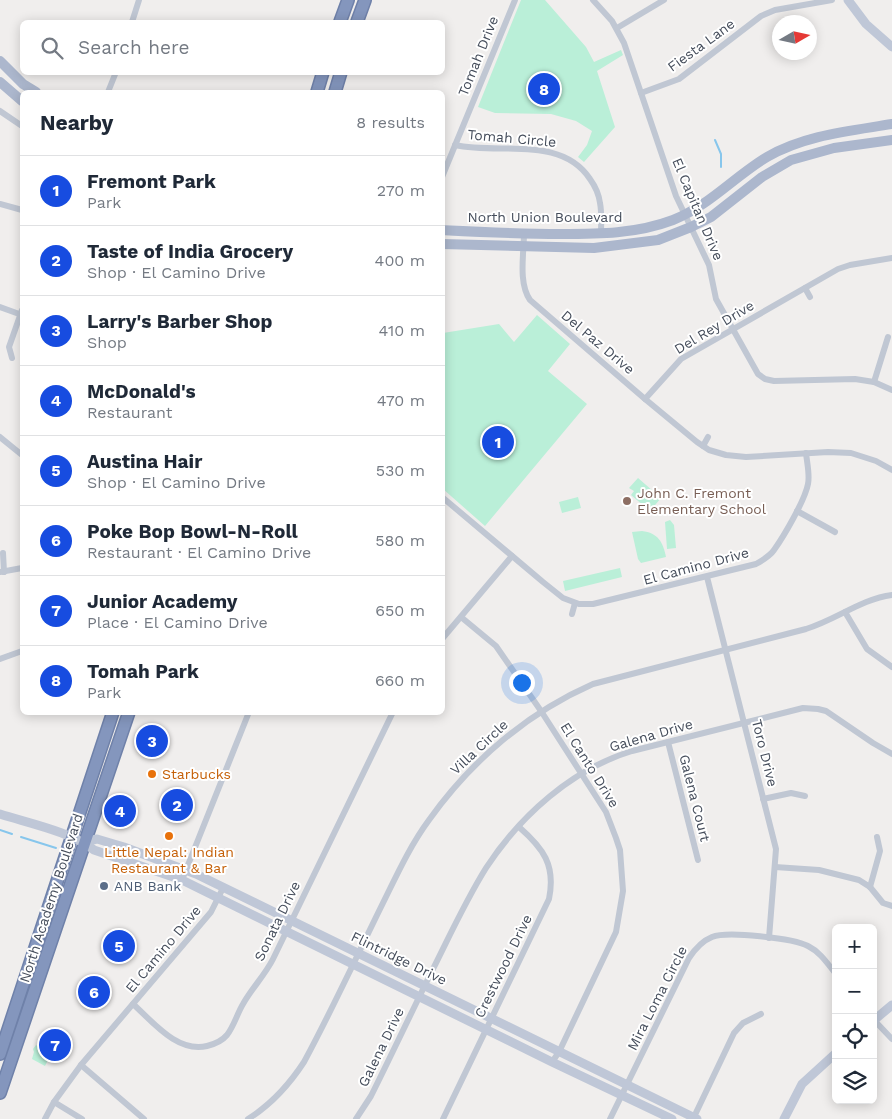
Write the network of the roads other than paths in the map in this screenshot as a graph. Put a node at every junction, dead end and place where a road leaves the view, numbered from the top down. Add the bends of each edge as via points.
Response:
1 (139, 0) edge
2 (348, 0) edge
3 (365, 0) edge
4 (515, 0) edge
5 (593, 0) edge
6 (664, 0) edge
7 (832, 0) edge
8 (848, 0) edge
9 (133, 20) edge
10 (341, 20) edge
11 (358, 20) edge
12 (617, 28) junction
13 (892, 47) edge
14 (0, 61) edge
15 (115, 75) edge
16 (323, 75) edge
17 (340, 75) edge
18 (0, 82) edge
19 (33, 90) edge
20 (109, 90) edge
21 (318, 90) edge
22 (335, 90) edge
23 (641, 93) junction
24 (20, 99) edge
25 (0, 112) edge
26 (892, 124) edge
27 (20, 125) edge
28 (892, 140) edge
29 (455, 145) junction
30 (445, 170) edge
31 (0, 204) edge
32 (20, 209) edge
33 (685, 215) junction
34 (691, 227) junction
35 (445, 230) edge
36 (524, 233) junction
37 (601, 234) junction
38 (445, 244) edge
39 (524, 246) junction
40 (892, 258) edge
41 (805, 288) junction
42 (810, 296) dead end
43 (0, 307) edge
44 (20, 312) edge
45 (20, 319) edge
46 (733, 330) junction
47 (888, 337) dead end
48 (12, 358) dead end
49 (874, 382) junction
50 (892, 390) edge
51 (645, 399) junction
52 (0, 437) edge
53 (708, 437) dead end
54 (703, 446) junction
55 (20, 453) edge
56 (806, 453) junction
57 (892, 470) edge
58 (445, 500) edge
59 (797, 511) junction
60 (834, 532) dead end
61 (3, 553) dead end
62 (512, 556) junction
63 (20, 568) edge
64 (2, 572) edge
65 (707, 577) junction
66 (892, 595) edge
67 (576, 603) junction
68 (845, 612) junction
69 (572, 614) dead end
70 (461, 617) junction
71 (445, 636) edge
72 (1, 649) dead end
73 (725, 649) junction
74 (20, 652) edge
75 (2, 658) edge
76 (892, 667) edge
77 (541, 712) junction
78 (112, 715) edge
79 (128, 715) edge
80 (249, 715) edge
81 (393, 715) edge
82 (744, 723) junction
83 (668, 742) junction
84 (892, 754) edge
85 (581, 774) junction
86 (805, 796) dead end
87 (763, 799) junction
88 (0, 814) edge
89 (519, 827) junction
90 (72, 837) junction
91 (878, 837) dead end
92 (84, 842) junction
93 (149, 857) junction
94 (698, 860) dead end
95 (145, 867) junction
96 (775, 867) junction
97 (186, 870) junction
98 (182, 880) junction
99 (870, 887) junction
100 (223, 888) junction
101 (218, 898) junction
102 (892, 906) edge
103 (291, 921) junction
104 (286, 932) junction
105 (769, 938) junction
106 (358, 953) junction
107 (353, 964) junction
108 (832, 969) edge
109 (425, 986) junction
110 (420, 996) junction
111 (133, 1004) junction
112 (892, 1005) edge
113 (761, 1014) dead end
114 (492, 1018) junction
115 (877, 1018) edge
116 (877, 1023) edge
117 (486, 1029) junction
118 (892, 1039) edge
119 (559, 1052) junction
120 (0, 1054) edge
121 (832, 1057) edge
122 (552, 1062) junction
123 (81, 1065) junction
124 (627, 1085) junction
125 (0, 1093) edge
126 (622, 1095) junction
127 (54, 1102) junction
128 (694, 1118) edge
129 (45, 1119) edge
130 (82, 1119) edge
131 (144, 1119) edge
132 (248, 1119) edge
133 (356, 1119) edge
134 (443, 1119) edge
135 (610, 1119) edge
136 (672, 1119) edge
137 (784, 1119) edge

1 - 9 street
2 - 10 highway
3 - 11 highway
4 - 29 street, Tomah Drive
5 - 12 street, El Capitan Drive
6 - 12 street
7 - 23 street, Fiesta Lane via 775,10 761,16 679,79
8 - 13 street via 866,24
12 - 23 street, El Capitan Drive
14 - 19 main road
15 - 20 street
16 - 21 highway
17 - 22 highway
18 - 24 main road
23 - 33 street, El Capitan Drive
25 - 27 street
26 - 33 main road, North Union Boulevard via 824,136 786,147
28 - 34 main road, North Union Boulevard via 834,148 791,160 711,217
29 - 30 street, Tomah Drive
29 - 37 street, Tomah Circle via 476,149 542,150 571,159 586,172 597,191
31 - 32 street
33 - 34 street, El Capitan Drive
33 - 37 main road, North Union Boulevard via 649,228
34 - 39 main road, North Union Boulevard via 658,240 617,246
34 - 46 street, El Capitan Drive via 709,264 716,299
35 - 36 main road, North Union Boulevard
36 - 37 main road, North Union Boulevard
36 - 39 street, Del Paz Drive
38 - 39 main road, North Union Boulevard
39 - 51 street, Del Paz Drive via 524,280 530,300
40 - 41 street, Del Rey Drive via 838,269
41 - 42 street
41 - 46 street, Del Rey Drive
43 - 44 street
45 - 48 street via 10,347
46 - 49 street, El Capitan Drive via 758,374 765,379
46 - 51 street, Del Rey Drive via 681,359
47 - 49 street
49 - 50 street, El Capitan Drive
51 - 54 street, Del Paz Drive
52 - 55 street
53 - 54 street
54 - 56 street, Del Paz Drive via 740,457
56 - 57 street, Del Paz Drive via 852,453 876,460
56 - 59 street, El Camino Drive via 808,484
58 - 62 street
59 - 60 street
59 - 65 street, El Camino Drive via 766,558 756,564
61 - 64 street
62 - 67 street via 564,598
62 - 70 street
63 - 64 street
65 - 67 street, El Camino Drive via 589,605
65 - 73 street, Toro Drive
66 - 68 street, Villa Circle via 866,601
67 - 69 street
68 - 73 street, Villa Circle via 818,625
68 - 76 street via 867,649
70 - 71 street
70 - 77 street, El Canto Drive via 496,646
72 - 75 street
73 - 77 street, Villa Circle via 593,684
73 - 82 street, Toro Drive
74 - 75 street
77 - 85 street, El Canto Drive
77 - 106 street, Villa Circle via 469,771 428,820 401,865
78 - 90 highway, North Academy Boulevard
79 - 92 highway, North Academy Boulevard
80 - 97 street
81 - 103 street, Sonata Drive
82 - 83 street, Galena Drive
82 - 84 street, Galena Drive via 796,710 818,709 832,714
82 - 87 street, Toro Drive
83 - 85 street, Galena Drive via 612,758
83 - 94 street, Galena Court
85 - 89 street, Galena Drive
85 - 119 street, El Canto Drive via 606,812 616,838 622,863 622,897 612,944
86 - 87 street via 790,793
87 - 96 street, Toro Drive via 776,849
88 - 90 street, Flintridge Drive
89 - 109 street, Galena Drive via 477,883
89 - 114 street, Crestwood Drive via 546,857 551,888 546,908
90 - 92 street, Flintridge Drive
90 - 120 highway, North Academy Boulevard
91 - 99 street via 880,850
92 - 93 street, Flintridge Drive via 96,839
92 - 95 street, Flintridge Drive via 94,850
92 - 125 highway, North Academy Boulevard
93 - 95 street
93 - 97 street, Flintridge Drive
95 - 98 street, Flintridge Drive
96 - 99 street via 828,872 859,880
96 - 105 street, Toro Drive
97 - 98 street
97 - 100 street, Flintridge Drive
98 - 101 street, Flintridge Drive
99 - 102 street via 883,903
100 - 101 street, El Camino Drive
100 - 103 street, Flintridge Drive
101 - 104 street, Flintridge Drive
101 - 111 street, El Camino Drive via 211,912
103 - 104 street, Sonata Drive
103 - 106 street, Flintridge Drive
104 - 107 street, Flintridge Drive
104 - 111 street, Sonata Drive via 268,970 246,1000 232,1028 220,1041 202,1047 183,1045
105 - 108 street, Mira Loma Circle via 808,946
105 - 124 street, Mira Loma Circle via 720,935 695,949
106 - 107 street, Villa Circle
106 - 109 street, Flintridge Drive
107 - 110 street, Flintridge Drive
107 - 132 street, Villa Circle via 296,1075 279,1095
109 - 110 street, Galena Drive
109 - 114 street, Flintridge Drive
110 - 117 street, Flintridge Drive
110 - 133 street, Galena Drive via 371,1096
111 - 123 street, El Camino Drive
112 - 115 street
113 - 128 street via 743,1022 734,1034
114 - 117 street, Crestwood Drive
114 - 119 street, Flintridge Drive
116 - 118 street
117 - 122 street, Flintridge Drive
117 - 134 street, Crestwood Drive
119 - 122 street, El Canto Drive
119 - 124 street, Flintridge Drive
121 - 137 street via 802,1084
122 - 126 street, Flintridge Drive
123 - 127 street, El Camino Drive
123 - 131 street
124 - 126 street, Mira Loma Circle
124 - 128 street, Flintridge Drive
126 - 135 street, Mira Loma Circle
126 - 136 street, Flintridge Drive
127 - 129 street, El Camino Drive
127 - 130 street

